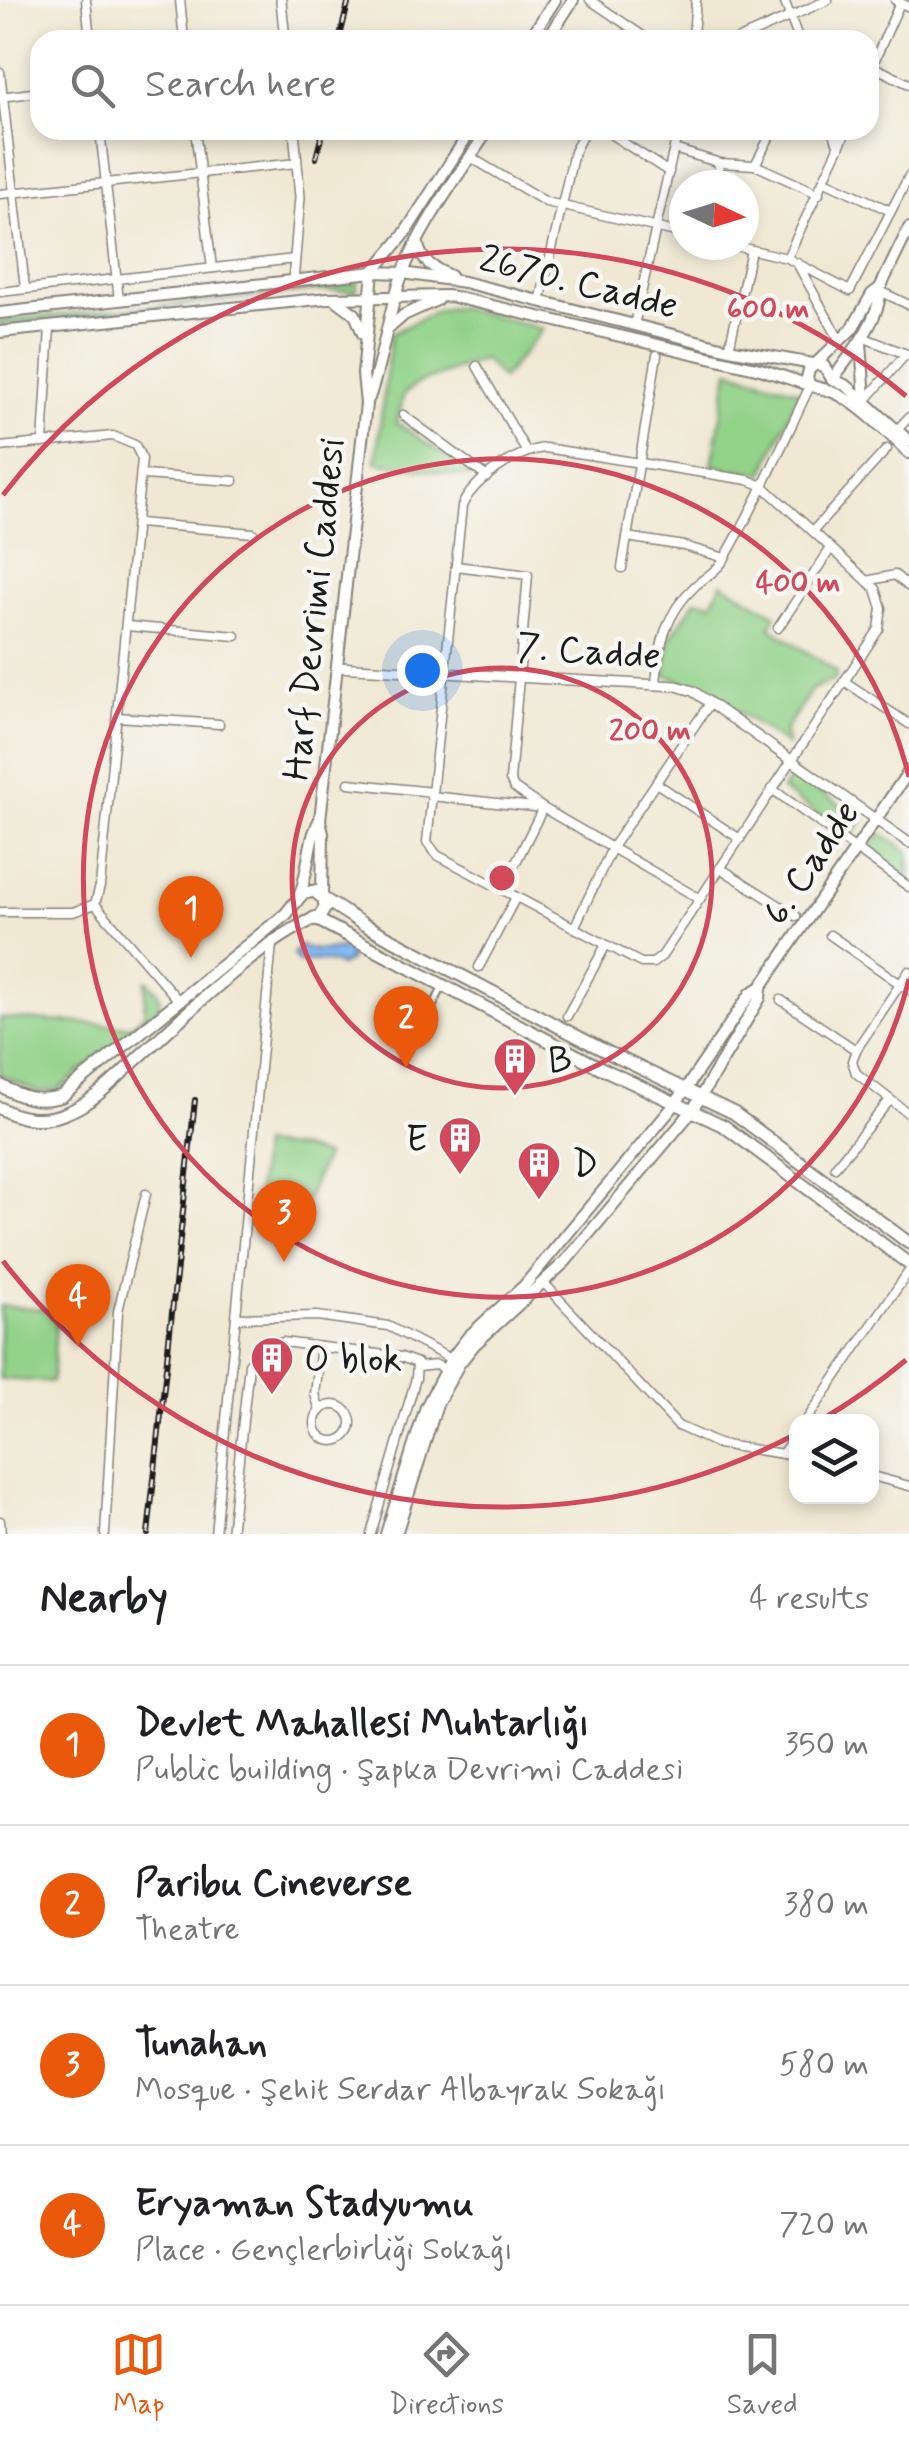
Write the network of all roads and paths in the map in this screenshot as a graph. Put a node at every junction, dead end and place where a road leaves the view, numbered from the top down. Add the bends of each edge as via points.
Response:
1 (86, 0) edge
2 (180, 0) edge
3 (282, 0) edge
4 (555, 0) edge
5 (573, 0) edge
6 (590, 0) edge
7 (696, 0) edge
8 (784, 0) edge
9 (828, 0) edge
10 (901, 4) edge
11 (790, 15) junction
12 (89, 30) edge
13 (183, 30) edge
14 (284, 30) edge
15 (536, 30) edge
16 (554, 30) edge
17 (633, 30) edge
18 (693, 30) edge
19 (758, 30) edge
20 (795, 30) edge
21 (879, 43) edge
22 (0, 72) edge
23 (879, 72) edge
24 (909, 84) edge
25 (30, 93) edge
26 (1, 96) edge
27 (101, 140) edge
28 (196, 140) edge
29 (295, 140) edge
30 (465, 140) edge
31 (482, 140) edge
32 (580, 140) edge
33 (619, 140) edge
34 (676, 140) edge
35 (768, 140) edge
36 (837, 140) edge
37 (843, 140) edge
38 (674, 148) junction
39 (840, 148) junction
40 (470, 158) junction
41 (297, 163) junction
42 (720, 163) junction
43 (756, 166) junction
44 (669, 170) edge
45 (718, 170) edge
46 (669, 172) joint
47 (200, 173) junction
48 (909, 176) edge
49 (825, 181) junction
50 (106, 183) junction
51 (14, 193) junction
52 (0, 194) edge
53 (819, 194) junction
54 (562, 206) junction
55 (891, 211) junction
56 (656, 228) junction
57 (909, 228) edge
58 (669, 231) edge
59 (418, 240) junction
60 (759, 252) edge
61 (787, 258) junction
62 (295, 259) junction
63 (750, 260) edge
64 (797, 263) junction
65 (212, 268) junction
66 (373, 272) junction
67 (403, 272) junction
68 (117, 278) junction
69 (293, 282) junction
70 (464, 282) junction
71 (25, 288) junction
72 (880, 290) junction
73 (0, 292) edge
74 (450, 296) junction
75 (334, 298) junction
76 (371, 298) junction
77 (395, 298) junction
78 (119, 300) junction
79 (540, 302) junction
80 (909, 306) edge
81 (0, 313) edge
82 (634, 325) junction
83 (50, 328) junction
84 (0, 332) edge
85 (384, 334) junction
86 (862, 337) junction
87 (840, 342) junction
88 (366, 348) junction
89 (730, 349) junction
90 (908, 355) edge
91 (658, 356) dead end
92 (477, 366) dead end
93 (816, 366) junction
94 (829, 384) junction
95 (810, 386) junction
96 (865, 401) junction
97 (366, 404) junction
98 (404, 415) dead end
99 (909, 417) edge
100 (897, 430) junction
101 (909, 441) edge
102 (42, 443) junction
103 (0, 448) edge
104 (887, 449) dead end
105 (526, 452) junction
106 (909, 453) edge
107 (640, 463) junction
108 (143, 475) junction
109 (487, 477) junction
110 (234, 481) dead end
111 (763, 486) junction
112 (138, 523) junction
113 (813, 531) junction
114 (253, 533) dead end
115 (628, 537) junction
116 (832, 548) junction
117 (725, 558) junction
118 (456, 566) junction
119 (622, 568) dead end
120 (867, 580) junction
121 (909, 587) edge
122 (127, 626) junction
123 (778, 628) dead end
124 (236, 636) dead end
125 (337, 667) junction
126 (444, 672) junction
127 (518, 676) junction
128 (844, 681) junction
129 (656, 684) junction
130 (710, 703) junction
131 (118, 717) junction
132 (220, 724) dead end
133 (909, 724) edge
134 (792, 760) junction
135 (909, 771) edge
136 (349, 783) dead end
137 (656, 783) junction
138 (772, 789) junction
139 (432, 794) junction
140 (543, 808) junction
141 (320, 820) junction
142 (876, 820) junction
143 (740, 838) junction
144 (909, 843) edge
145 (613, 846) junction
146 (856, 849) junction
147 (720, 868) junction
148 (508, 878) dead end
149 (909, 887) edge
150 (323, 897) junction
151 (516, 897) junction
152 (700, 899) junction
153 (299, 900) junction
154 (95, 904) junction
155 (0, 912) edge
156 (796, 916) dead end
157 (313, 919) junction
158 (574, 928) junction
159 (830, 935) dead end
160 (272, 944) junction
161 (606, 945) junction
162 (480, 967) dead end
163 (909, 971) edge
164 (900, 984) junction
165 (444, 985) junction
166 (760, 987) junction
167 (909, 990) edge
168 (782, 1000) dead end
169 (179, 1001) junction
170 (189, 1011) junction
171 (566, 1016) dead end
172 (428, 1017) dead end
173 (856, 1050) junction
174 (0, 1085) edge
175 (684, 1089) junction
176 (700, 1096) junction
177 (890, 1100) junction
178 (676, 1104) junction
179 (0, 1108) edge
180 (692, 1111) junction
181 (909, 1114) edge
182 (834, 1167) dead end
183 (146, 1194) dead end
184 (909, 1243) edge
185 (553, 1251) junction
186 (565, 1262) junction
187 (909, 1268) edge
188 (544, 1283) junction
189 (236, 1318) junction
190 (320, 1347) junction
191 (418, 1367) junction
192 (449, 1367) junction
193 (320, 1411) junction
194 (810, 1414) edge
195 (789, 1444) edge
196 (782, 1454) junction
197 (789, 1455) edge
198 (879, 1478) edge
199 (909, 1486) edge
200 (0, 1521) edge
201 (1, 1534) edge
202 (105, 1534) edge
203 (215, 1534) edge
204 (231, 1534) edge
205 (371, 1534) edge
206 (386, 1534) edge
207 (396, 1534) edge

1 - 12 street
2 - 13 street
3 - 14 street
4 - 15 main road
5 - 16 main road
6 - 17 street
7 - 18 street
8 - 11 street
9 - 11 street
10 - 21 street
11 - 19 street
11 - 20 street
22 - 26 street
23 - 24 street
25 - 26 street
26 - 51 street
27 - 50 street
28 - 47 street
29 - 41 street
30 - 66 main road
31 - 40 main road, Harf Devrimi Caddesi
32 - 54 street
33 - 46 street
34 - 38 street
35 - 43 street
36 - 39 street
37 - 39 street
38 - 42 street
38 - 44 street
39 - 49 street
40 - 54 street
40 - 59 main road, Harf Devrimi Caddesi
41 - 47 street
41 - 62 street
42 - 43 street
42 - 45 street
43 - 53 street
46 - 56 street
47 - 50 street
47 - 65 street
48 - 55 street
49 - 53 street
49 - 55 street
50 - 51 street
50 - 68 street
51 - 52 street
51 - 71 street
53 - 61 street
54 - 56 street
54 - 79 street
55 - 64 street via 850,291
56 - 58 street
56 - 82 street
57 - 72 main road
59 - 67 main road, Harf Devrimi Caddesi
59 - 70 main road via 425,260
60 - 61 street
61 - 64 street
62 - 65 street
62 - 69 street
63 - 89 street
64 - 87 street
65 - 68 street
66 - 67 main road, 2670. Cadde
66 - 69 main road, 2670. Cadde
66 - 76 main road, Harf Devrimi Caddesi
67 - 70 main road, 2670. Cadde
67 - 77 main road, Harf Devrimi Caddesi
68 - 71 street
68 - 78 street
69 - 78 main road, 2670. Cadde
70 - 79 main road, 2670. Cadde
71 - 73 street
72 - 80 street
72 - 86 main road
72 - 87 main road
74 - 77 main road, 2670. Cadde
74 - 85 main road via 404,315
74 - 95 main road, 2670. Cadde
75 - 76 main road, 2670. Cadde
75 - 83 main road, 2670. Cadde
75 - 88 main road via 355,314
76 - 77 main road, 2670. Cadde
76 - 88 main road, Harf Devrimi Caddesi
77 - 85 main road, Harf Devrimi Caddesi
78 - 81 main road, 2670. Cadde
79 - 82 main road, 2670. Cadde
82 - 89 main road, 2670. Cadde
83 - 84 main road, 2670. Cadde
83 - 102 street
85 - 97 main road, Harf Devrimi Caddesi
86 - 90 street
86 - 94 main road
86 - 96 main road
87 - 93 main road
88 - 97 main road, Harf Devrimi Caddesi
89 - 93 main road, 2670. Cadde
90 - 96 street
91 - 107 street
92 - 105 street
93 - 94 main road via 828,368
93 - 95 main road via 807,374
94 - 95 main road via 818,391
94 - 96 main road
94 - 106 main road
95 - 111 street
96 - 100 main road
97 - 125 main road, Harf Devrimi Caddesi
98 - 109 street
99 - 100 street
100 - 101 main road
102 - 103 street
102 - 108 street via 122,438 142,459
104 - 113 street
105 - 107 street via 544,448
105 - 109 street
107 - 111 street
107 - 115 street
108 - 110 street
108 - 112 street
109 - 118 street via 462,506
111 - 113 street
111 - 117 street
112 - 114 street
112 - 122 street
113 - 116 street
115 - 117 street
115 - 119 street
116 - 120 street
116 - 123 street
117 - 129 street via 667,622
118 - 126 street
118 - 127 street via 528,575
120 - 121 street via 895,575
120 - 128 street via 882,608 878,629
122 - 124 street
122 - 131 street
125 - 126 street, 7. Cadde
125 - 141 main road, Harf Devrimi Caddesi
126 - 127 street, 7. Cadde
126 - 139 street
127 - 129 street, 7. Cadde
127 - 140 street via 510,780
128 - 133 street
128 - 134 street
129 - 130 street, 7. Cadde via 677,686
130 - 134 street, 7. Cadde
130 - 137 street
131 - 132 street
131 - 154 street
134 - 138 street
134 - 142 street, 7. Cadde
135 - 142 main road, 6. Cadde
136 - 139 street
137 - 143 street
137 - 145 street
138 - 143 street
138 - 146 street
139 - 140 street
139 - 151 street via 432,852
140 - 145 street
140 - 148 street
141 - 150 main road, Harf Devrimi Caddesi
141 - 153 main road, Harf Devrimi Caddesi
142 - 144 street, 7. Cadde
142 - 146 main road, 6. Cadde
143 - 147 street
145 - 152 street
145 - 158 street
146 - 149 street
146 - 166 main road, 6. Cadde
147 - 152 street
147 - 156 street
150 - 153 main road via 310,891
150 - 157 main road via 323,912
150 - 175 main road via 363,924
151 - 158 street
151 - 162 street
152 - 161 street via 652,963
153 - 157 main road via 301,914
153 - 169 main road
154 - 155 street via 73,912
154 - 169 street
157 - 160 main road
157 - 165 main road
158 - 161 street
159 - 164 street
160 - 170 main road
160 - 189 street
161 - 171 street
163 - 164 street
164 - 167 street
164 - 173 street
165 - 172 street
165 - 178 main road
166 - 175 main road, 6. Cadde
166 - 176 main road, 6. Cadde via 760,998
168 - 173 street
169 - 170 main road
169 - 174 main road via 62,1096 27,1098
170 - 179 main road via 69,1112 30,1118
173 - 177 street via 853,1069
175 - 176 main road
175 - 178 main road, 6. Cadde
176 - 180 main road, 6. Cadde
176 - 184 main road via 734,1112
177 - 181 street
177 - 182 street
178 - 180 main road
178 - 185 main road, 6. Cadde
180 - 186 main road, 6. Cadde
180 - 187 main road via 724,1126
183 - 202 street via 118,1311
185 - 186 main road
185 - 192 main road, 6. Cadde via 468,1338
186 - 188 main road, 6. Cadde
187 - 194 street
188 - 192 main road, 6. Cadde
188 - 196 street via 678,1426 718,1444
189 - 192 street via 317,1316 388,1326
189 - 203 street
190 - 191 street via 409,1359
190 - 193 street via 314,1394
190 - 204 street via 272,1343 254,1354
191 - 192 street
191 - 205 street
192 - 206 main road via 426,1406
192 - 207 main road
193 - 193 street via 318,1433 328,1440 345,1436 346,1411
195 - 196 street
196 - 197 street
198 - 199 street
200 - 201 street

